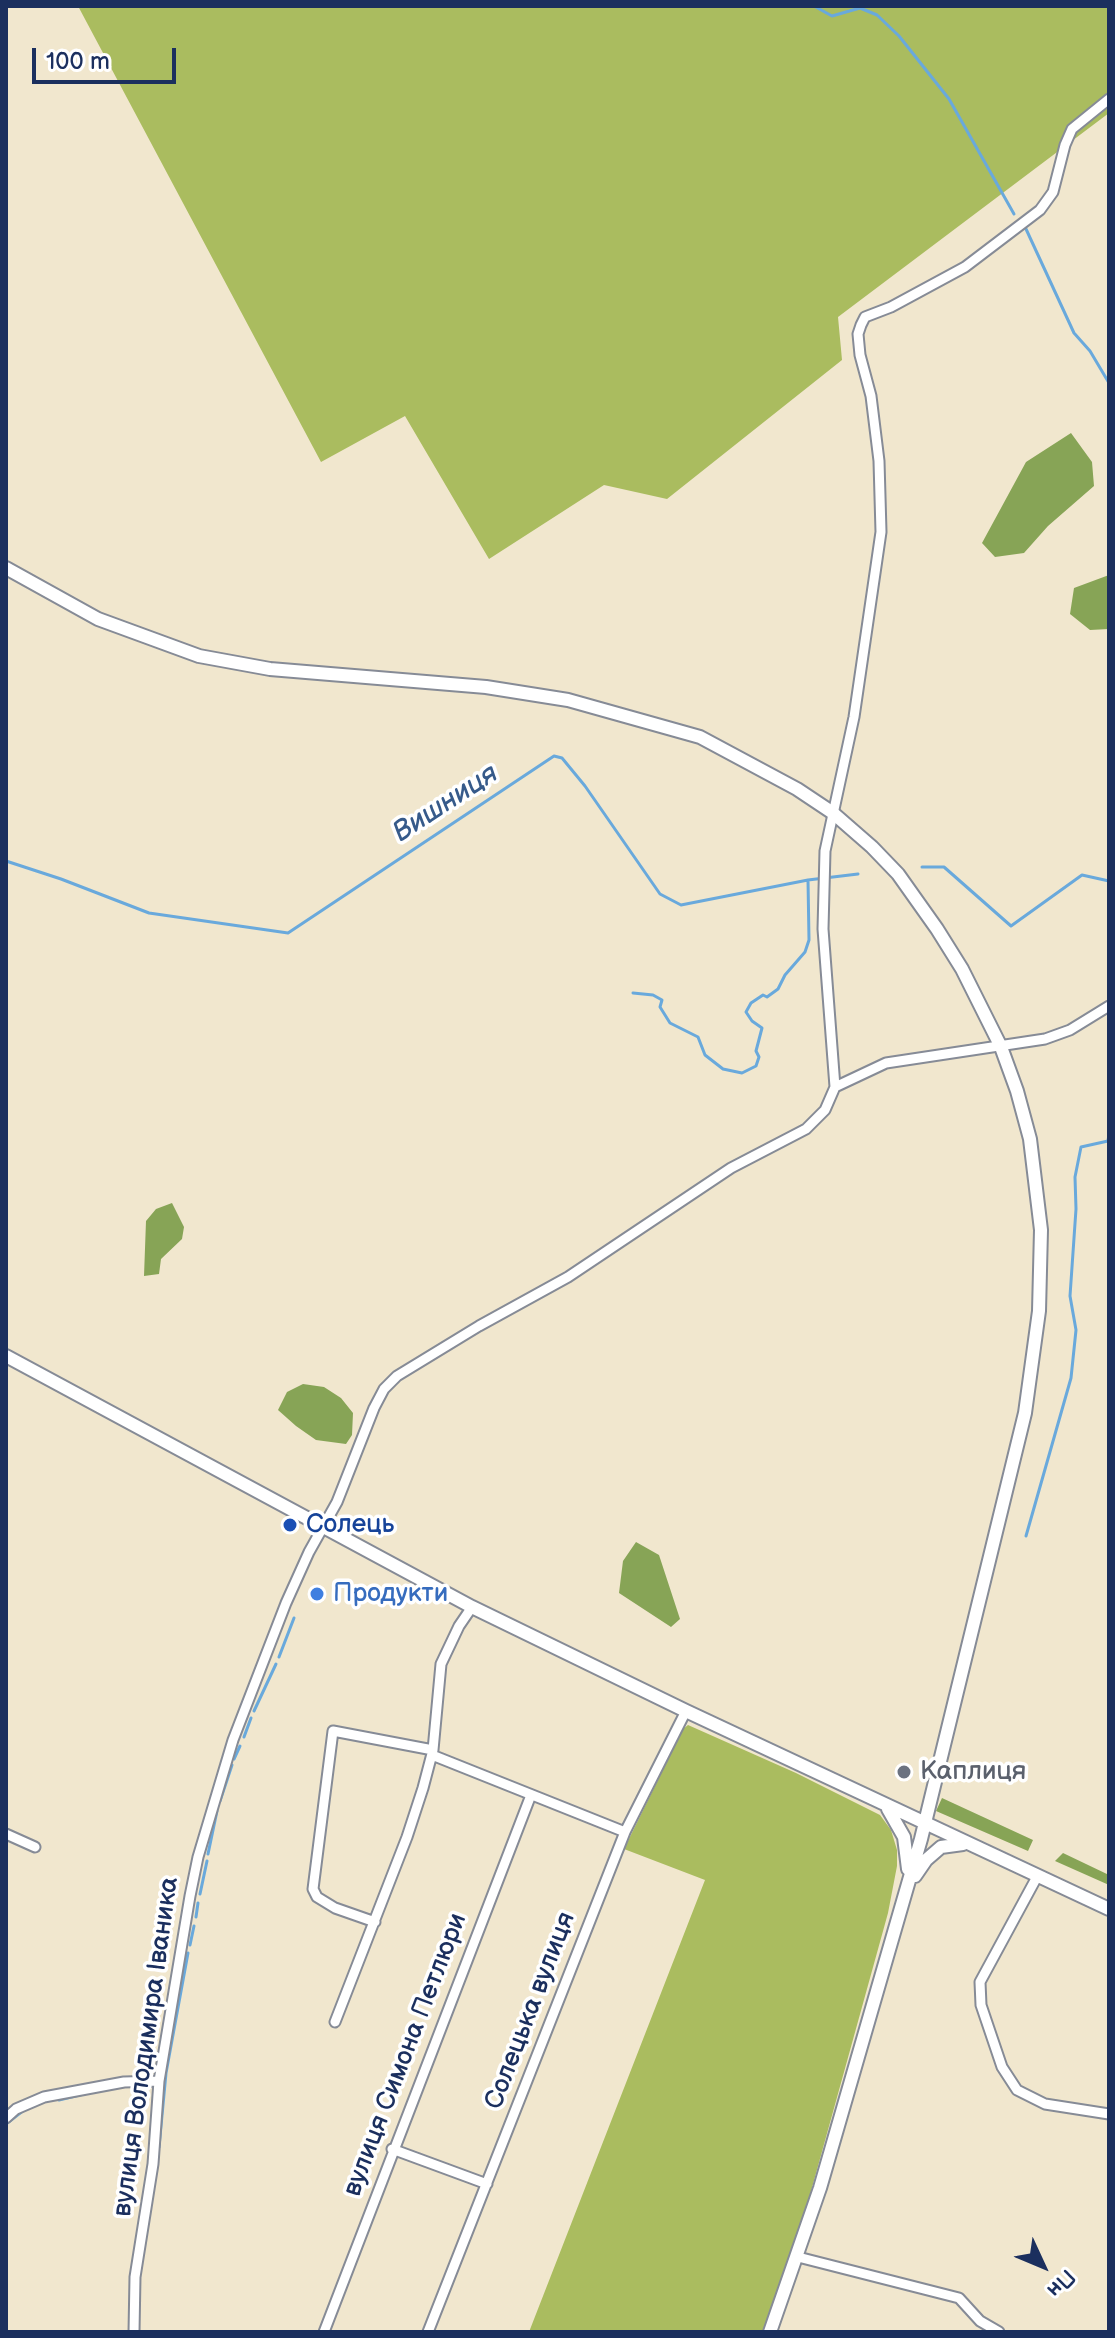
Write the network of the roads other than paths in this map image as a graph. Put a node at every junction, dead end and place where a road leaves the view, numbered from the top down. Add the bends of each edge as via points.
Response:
1 (1109, 99) edge
2 (6, 568) edge
3 (833, 813) junction
4 (1109, 1006) edge
5 (1001, 1047) junction
6 (835, 1087) junction
7 (6, 1356) edge
8 (323, 1527) junction
9 (472, 1607) junction
10 (686, 1711) junction
11 (433, 1752) junction
12 (531, 1795) junction
13 (885, 1805) junction
14 (925, 1824) junction
15 (625, 1832) junction
16 (6, 1834) edge
17 (972, 1845) junction
18 (35, 1847) dead end
19 (1038, 1875) junction
20 (907, 1889) junction
21 (1109, 1909) edge
22 (375, 1922) junction
23 (335, 2022) dead end
24 (159, 2081) junction
25 (1109, 2114) edge
26 (6, 2118) edge
27 (392, 2149) junction
28 (487, 2184) junction
29 (798, 2257) junction
30 (134, 2332) edge
31 (324, 2332) edge
32 (428, 2332) edge
33 (770, 2332) edge
34 (999, 2332) edge

1 - 3 street via 1072,129 1053,192 1040,210 965,267 865,317 858,334 879,461 881,532 854,717
2 - 3 main road via 98,619 199,656 270,669 486,687 568,700 673,727 742,757
3 - 5 main road via 916,897 962,969
3 - 6 street via 825,851 823,929
4 - 5 street via 1070,1030
5 - 6 street via 886,1063
5 - 14 main road via 1030,1139 1037,1182 1039,1311 1014,1468
6 - 8 street, вулиця Володимира Іваника via 825,1110 806,1129 731,1168 568,1277 397,1376 374,1408
7 - 8 main road
8 - 9 main road
8 - 24 street, вулиця Володимира Іваника via 276,1626 213,1801 190,1896
9 - 10 main road
9 - 11 street via 441,1664
10 - 13 main road
10 - 15 street, Солецька вулиця
11 - 12 street
11 - 22 street
11 - 22 street via 333,1731 313,1889 335,1908
12 - 15 street
12 - 27 street, вулиця Симона Петлюри
13 - 14 main road
13 - 20 main road via 904,1837
14 - 17 main road
14 - 20 main road
15 - 28 street, Солецька вулиця
16 - 18 street
17 - 19 main road
17 - 20 main road via 949,1844 933,1852
19 - 21 main road
19 - 25 street via 980,1982 979,1994 1002,2067 1017,2090 1045,2104
20 - 29 main road
22 - 23 street
24 - 26 street via 44,2097
24 - 30 street, вулиця Володимира Іваника via 153,2164 135,2277
27 - 28 street
27 - 31 street, вулиця Симона Петлюри
28 - 32 street, Солецька вулиця
29 - 33 main road
29 - 34 street via 947,2294

